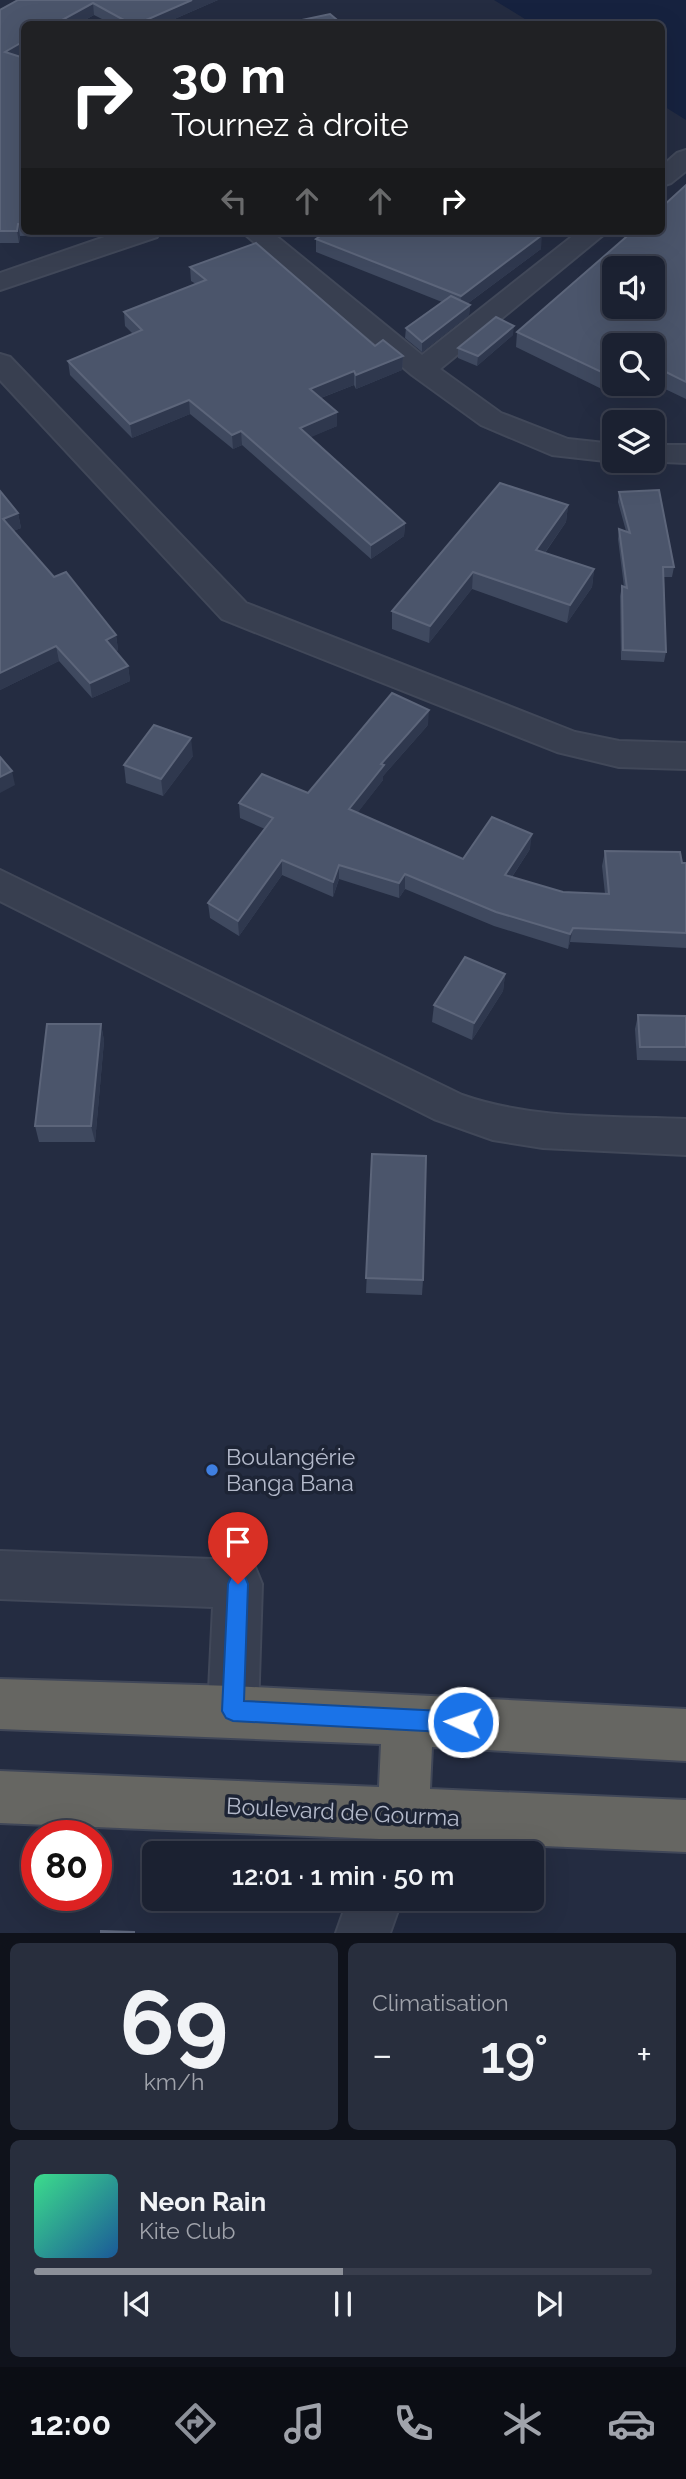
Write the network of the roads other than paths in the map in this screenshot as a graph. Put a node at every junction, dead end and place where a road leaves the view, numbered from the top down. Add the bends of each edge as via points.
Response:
1 (686, 158) edge
2 (665, 176) edge
3 (136, 235) edge
4 (259, 235) edge
5 (590, 235) edge
6 (0, 282) edge
7 (0, 363) edge
8 (422, 369) junction
9 (602, 452) edge
10 (665, 453) edge
11 (686, 454) edge
12 (686, 756) edge
13 (0, 884) edge
14 (686, 1138) edge
15 (0, 1575) edge
16 (0, 1704) edge
17 (233, 1711) junction
18 (408, 1719) junction
19 (686, 1735) edge
20 (0, 1797) edge
21 (686, 1826) edge
22 (397, 1834) edge
23 (371, 1911) edge
24 (363, 1933) edge

1 - 2 street
3 - 6 street
4 - 8 street
5 - 8 street
7 - 12 street via 234,611 569,743 619,754
8 - 9 street via 491,419 577,451
10 - 11 street
13 - 14 street via 448,1107 493,1123 543,1130
15 - 17 street via 238,1584
16 - 17 highway
17 - 18 highway
18 - 19 highway
18 - 22 highway
20 - 22 highway, Boulevard de Gourma
21 - 22 highway, Boulevard de Gourma
23 - 24 street

